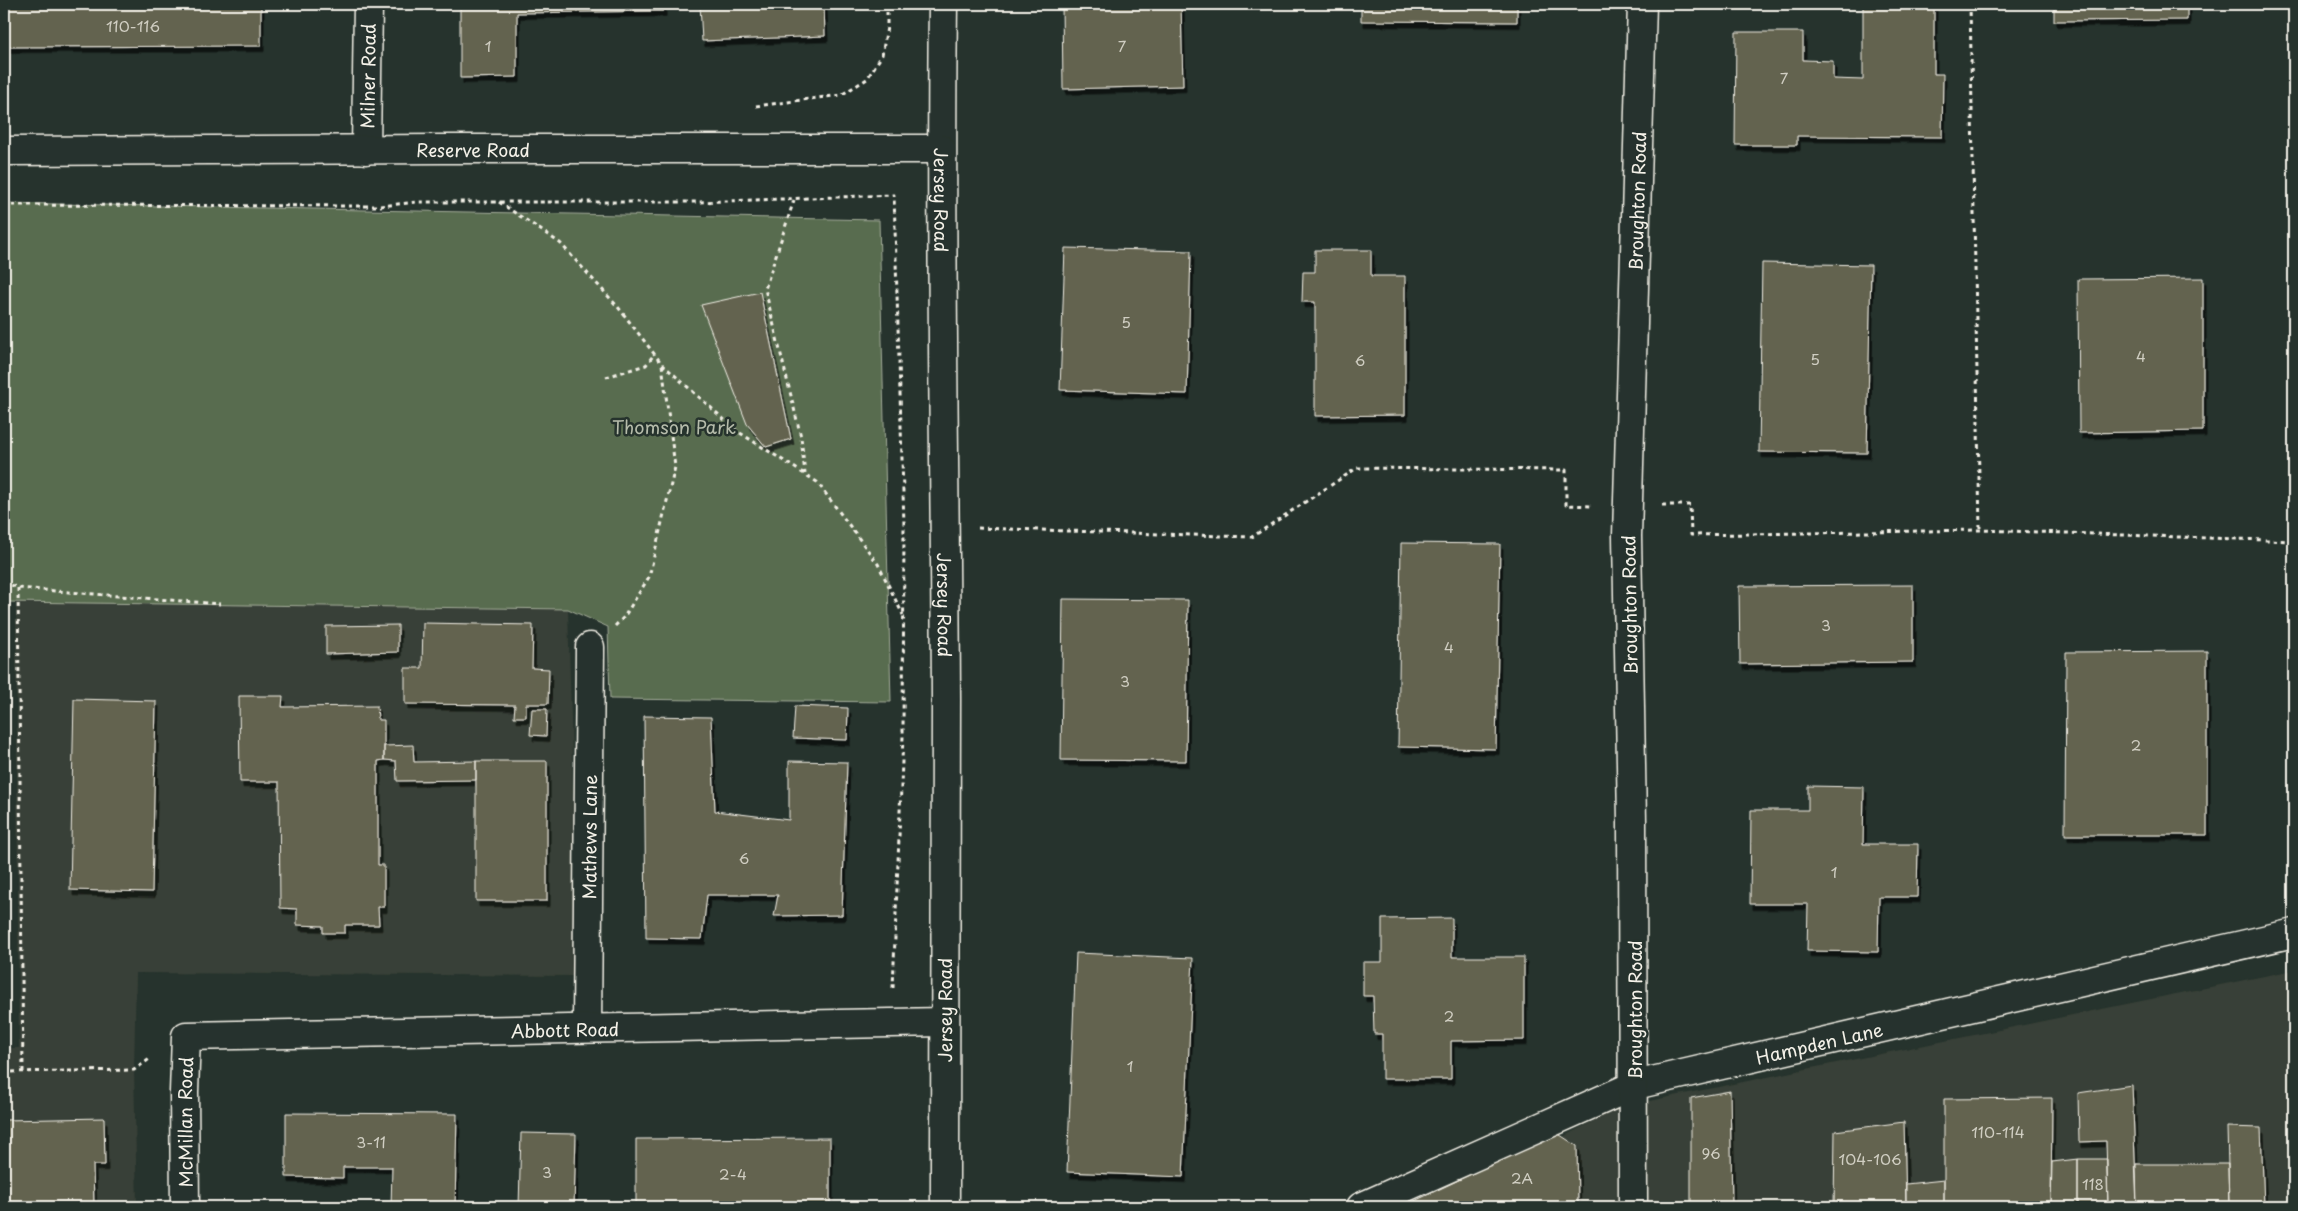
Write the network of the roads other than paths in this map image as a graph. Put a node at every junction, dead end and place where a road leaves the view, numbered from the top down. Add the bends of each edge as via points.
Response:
1 (368, 4) edge
2 (943, 4) edge
3 (1642, 4) edge
4 (941, 149) junction
5 (366, 150) junction
6 (4, 152) edge
7 (590, 646) road end
8 (2294, 933) edge
9 (944, 1022) junction
10 (587, 1028) junction
11 (186, 1036) joint
12 (1635, 1085) junction
13 (185, 1207) edge
14 (945, 1207) edge
15 (1361, 1207) edge
16 (1634, 1207) edge

1 - 5 street, Milner Road
2 - 4 street, Jersey Road
3 - 12 street, Broughton Road via 1628,506
4 - 5 street, Reserve Road
4 - 9 street, Jersey Road
5 - 6 street, Reserve Road
7 - 10 street, Mathews Lane
8 - 12 street, Hampden Lane
9 - 10 street, Abbott Road
9 - 14 street, Jersey Road
10 - 11 street, Abbott Road
11 - 13 street, McMillan Road
12 - 15 street, Hampden Lane
12 - 16 street, Broughton Road

